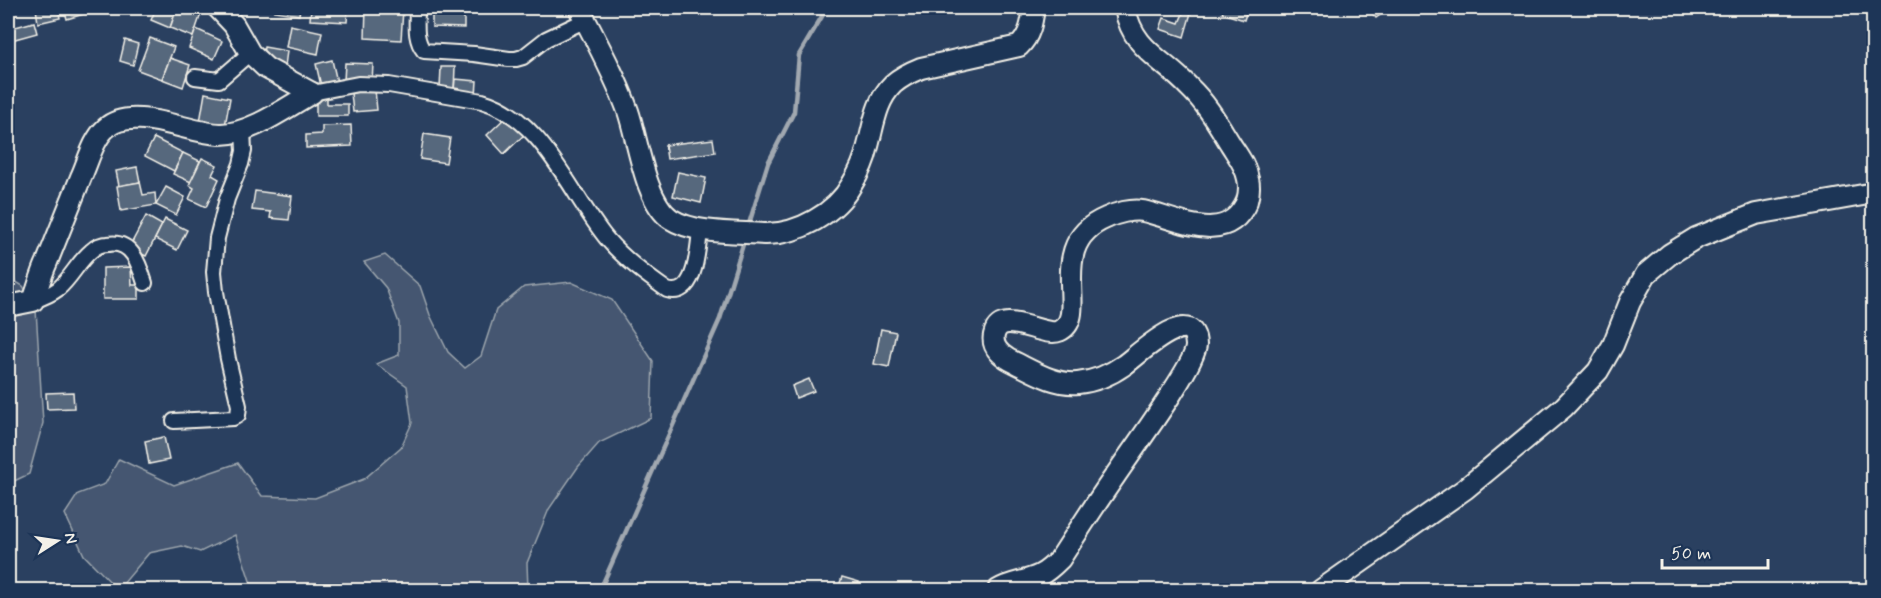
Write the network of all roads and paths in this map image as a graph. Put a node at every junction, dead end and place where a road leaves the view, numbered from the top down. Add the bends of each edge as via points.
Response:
1 (218, 8) edge
2 (417, 8) edge
3 (1034, 8) edge
4 (1125, 8) edge
5 (582, 14) edge
6 (250, 53) junction
7 (195, 77) dead end
8 (312, 93) junction
9 (243, 130) junction
10 (1874, 193) edge
11 (700, 230) junction
12 (145, 283) dead end
13 (33, 301) junction
14 (8, 306) edge
15 (174, 422) dead end
16 (998, 591) edge
17 (1321, 591) edge

1 - 6 street via 234,25
2 - 5 street via 417,37 424,51 509,59 523,57
3 - 11 street via 1025,41 1019,46 921,68 894,83 875,113 862,165 852,185 828,211 810,223 770,234
4 - 16 street via 1128,22 1142,45 1187,84 1214,115 1244,166 1249,192 1233,219 1218,226 1175,222 1141,210 1105,218 1086,230 1071,255 1072,308 1066,326 1050,332 1007,323 995,332 999,353 1060,382 1103,378 1158,338 1179,328 1190,331 1196,348 1178,384 1060,559 1039,576
5 - 11 street via 628,112 657,204 671,219
6 - 7 street via 219,80
6 - 8 street via 266,68
8 - 9 street
8 - 11 street via 358,84 389,85 496,106 533,134 608,240 673,292 683,289 695,269
9 - 13 street via 204,133 145,120 124,120 106,127 89,158
9 - 15 street via 242,161 227,199 214,255 216,292 238,415
10 - 17 street via 1756,214 1696,238 1670,254 1646,274 1598,371 1571,400 1465,489
12 - 13 street via 131,251 111,243 92,250 57,290
13 - 14 street

